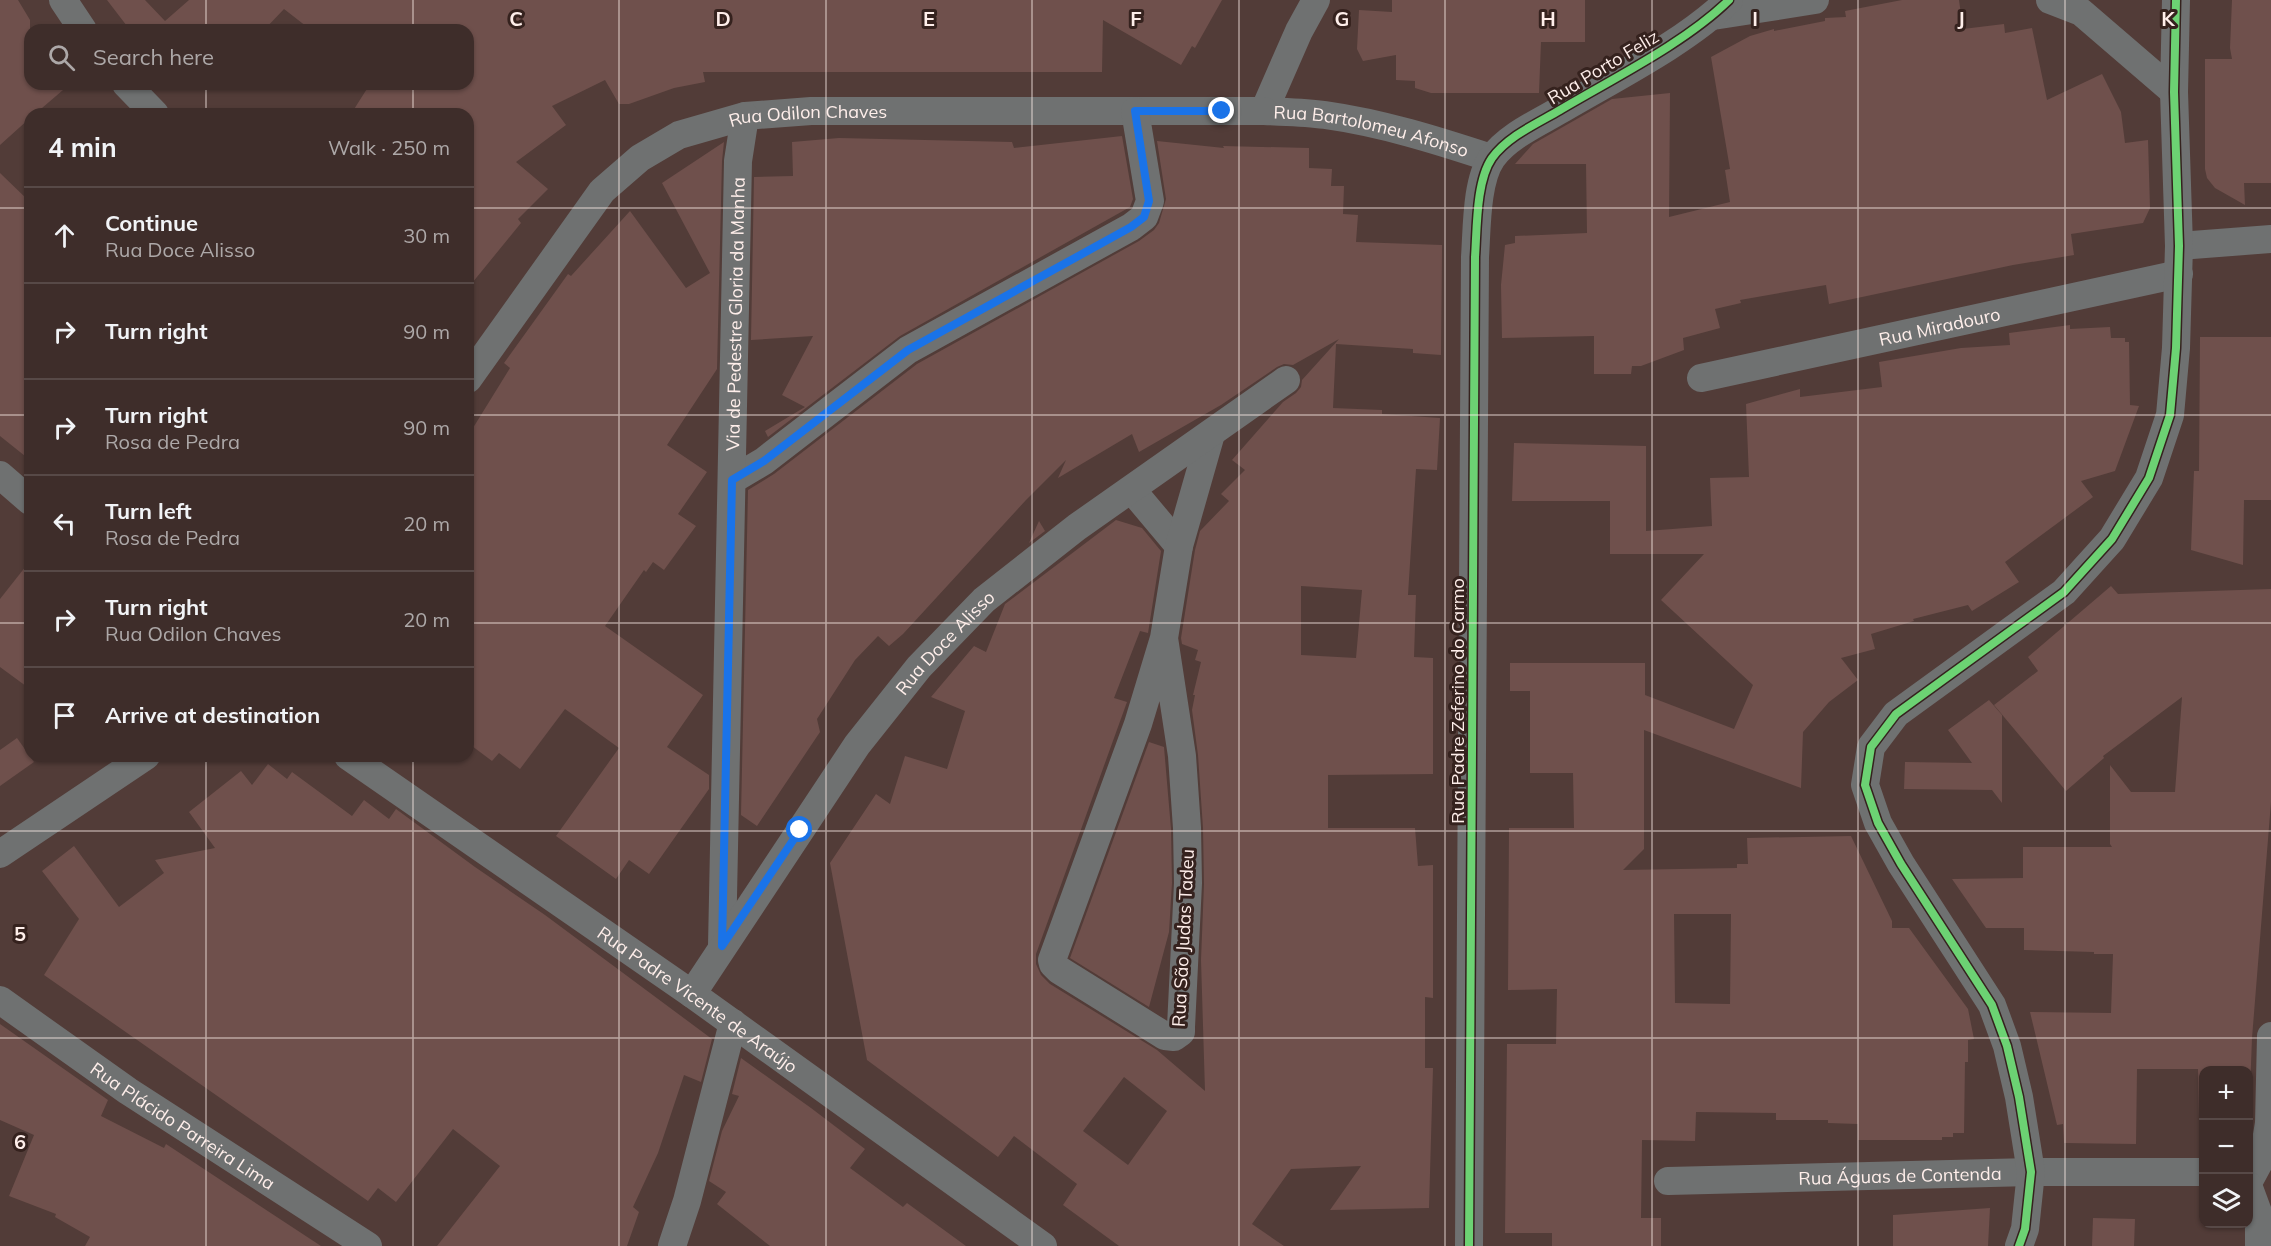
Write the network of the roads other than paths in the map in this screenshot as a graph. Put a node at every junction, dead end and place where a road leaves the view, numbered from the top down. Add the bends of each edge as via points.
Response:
1 (63, 0) edge
2 (1316, 0) edge
3 (1815, 0) edge
4 (2049, 0) edge
5 (2176, 0) edge
6 (1721, 8) edge
7 (79, 24) edge
8 (132, 90) edge
9 (2174, 93) junction
10 (148, 108) edge
11 (1135, 111) junction
12 (1264, 111) junction
13 (745, 116) junction
14 (1491, 158) junction
15 (2271, 238) edge
16 (2179, 260) junction
17 (474, 367) edge
18 (1701, 378) dead end
19 (1286, 380) dead end
20 (1211, 434) junction
21 (0, 476) edge
22 (732, 480) junction
23 (1131, 490) junction
24 (24, 496) edge
25 (1179, 546) junction
26 (1164, 638) junction
27 (137, 762) edge
28 (357, 762) edge
29 (0, 854) edge
30 (722, 946) junction
31 (692, 994) junction
32 (0, 1000) edge
33 (733, 1023) junction
34 (2271, 1036) edge
35 (2031, 1172) junction
36 (2199, 1172) edge
37 (2253, 1174) edge
38 (1668, 1181) dead end
39 (2253, 1198) edge
40 (368, 1246) edge
41 (672, 1246) edge
42 (1043, 1246) edge
43 (1469, 1246) edge
44 (2019, 1246) edge
45 (2259, 1246) edge

1 - 7 street
2 - 12 street, Rua Bartolomeu Afonso
3 - 6 street
4 - 9 street via 2081,12
5 - 9 street
6 - 14 street, Rua Porto Feliz via 1668,46 1520,134
8 - 10 street
9 - 16 street
11 - 12 street, Rua Odilon Chaves
11 - 13 street, Rua Odilon Chaves via 811,111
11 - 22 street via 1149,201 1144,217 908,350 764,461
12 - 14 street, Rua Bartolomeu Afonso via 1322,114 1374,124
13 - 17 street, Rua Odilon Chaves via 679,135 640,158 602,190
13 - 22 street, Via de Pedestre Gloria da Manha via 738,161
14 - 43 street, Rua Padre Zeferino do Carmo via 1478,211 1475,257
15 - 16 street, Rua Miradouro
16 - 18 street, Rua Miradouro
16 - 35 street via 2170,415 2149,478 2112,539 2064,592 1896,714 1871,747 1865,785 1878,823 1992,1005 2019,1097
19 - 20 street, Rua Doce Alisso
20 - 23 street, Rua Doce Alisso
20 - 25 street, Rua São Judas Tadeu
21 - 24 street
22 - 30 street, Via de Pedestre Gloria da Manha
23 - 25 street
23 - 30 street, Rua Doce Alisso via 984,600 919,667 857,745
25 - 26 street, Rua São Judas Tadeu
26 - 26 street, Rua São Judas Tadeu via 1182,756 1188,883 1181,1027 1174,1037 1165,1036 1059,970 1052,960 1138,724
27 - 29 street
28 - 31 street, Rua Padre Vicente de Araújo
30 - 31 street, Rua Doce Alisso
31 - 33 street, Rua Padre Vicente de Araújo
32 - 40 street, Rua Plácido Parreira Lima via 128,1091
33 - 41 street
33 - 42 street, Rua Padre Vicente de Araújo
34 - 37 street via 2269,1123 2264,1153
35 - 36 street, Rua Águas de Contenda
35 - 38 street, Rua Águas de Contenda
35 - 44 street via 2025,1229
39 - 45 street via 2259,1215

